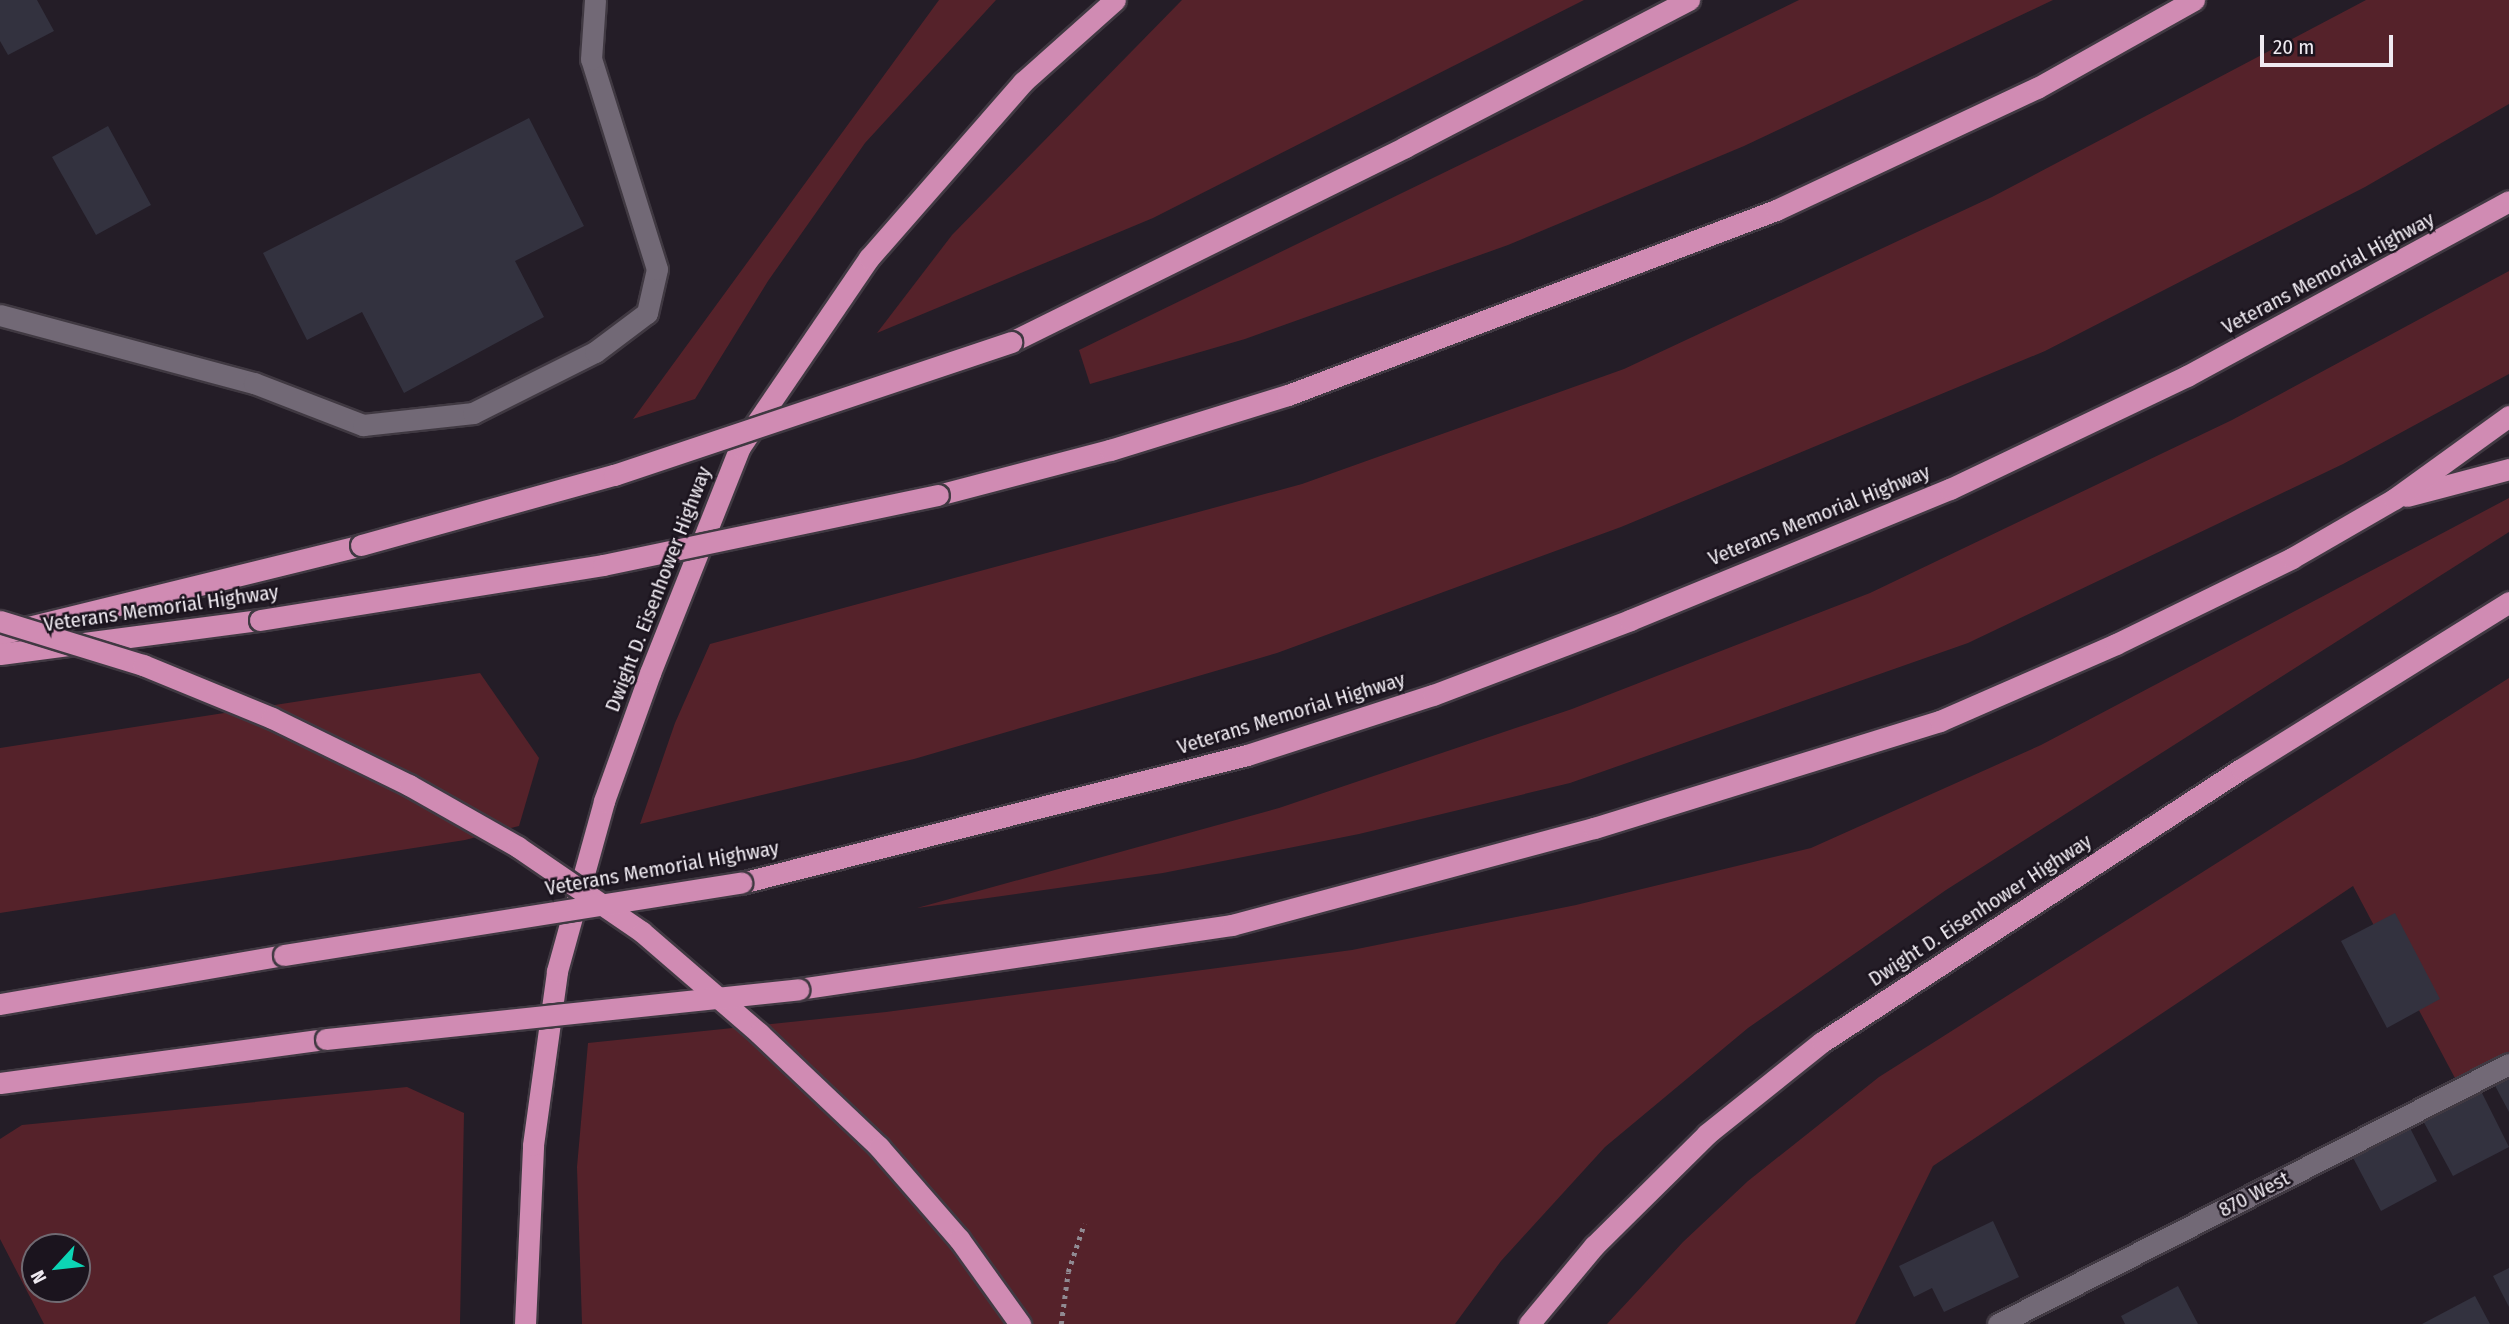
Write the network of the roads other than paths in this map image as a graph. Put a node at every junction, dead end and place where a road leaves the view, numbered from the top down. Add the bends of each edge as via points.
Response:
1 (594, 0) edge
2 (1115, 0) edge
3 (1689, 0) edge
4 (2194, 0) edge
5 (2509, 201) edge
6 (0, 315) edge
7 (2509, 416) edge
8 (2509, 469) edge
9 (2394, 499) junction
10 (2509, 602) edge
11 (0, 621) edge
12 (0, 634) edge
13 (0, 654) edge
14 (0, 1004) edge
15 (2509, 1064) edge
16 (10, 1082) edge
17 (525, 1324) edge
18 (1020, 1324) edge
19 (1529, 1324) edge
20 (1998, 1324) edge

1 - 6 lane via 591,59 624,177 657,268 647,313 595,352 473,413 363,425 254,383
2 - 17 highway, Dwight D. Eisenhower Highway via 1023,82 869,258 740,447 604,801 556,971 533,1145
3 - 12 highway, bridge via 1011,342 614,475 361,545
4 - 13 highway, Veterans Memorial Highway, bridge via 2037,88 1763,215 1288,396 1111,450 938,495 603,565 260,620
5 - 14 highway, Veterans Memorial Highway, bridge via 2187,376 1950,489 1433,695 1247,755 741,883
7 - 9 highway
8 - 9 highway
9 - 16 highway, bridge via 2292,558 2116,644 1940,721 1628,818 1232,925 798,989 326,1039
10 - 19 highway, Dwight D. Eisenhower Highway via 2241,769 1822,1042 1707,1134 1594,1246
11 - 18 highway, bridge via 144,665 272,718 397,779 518,847 642,932 759,1033 879,1147 959,1238
15 - 20 lane, 870 West

